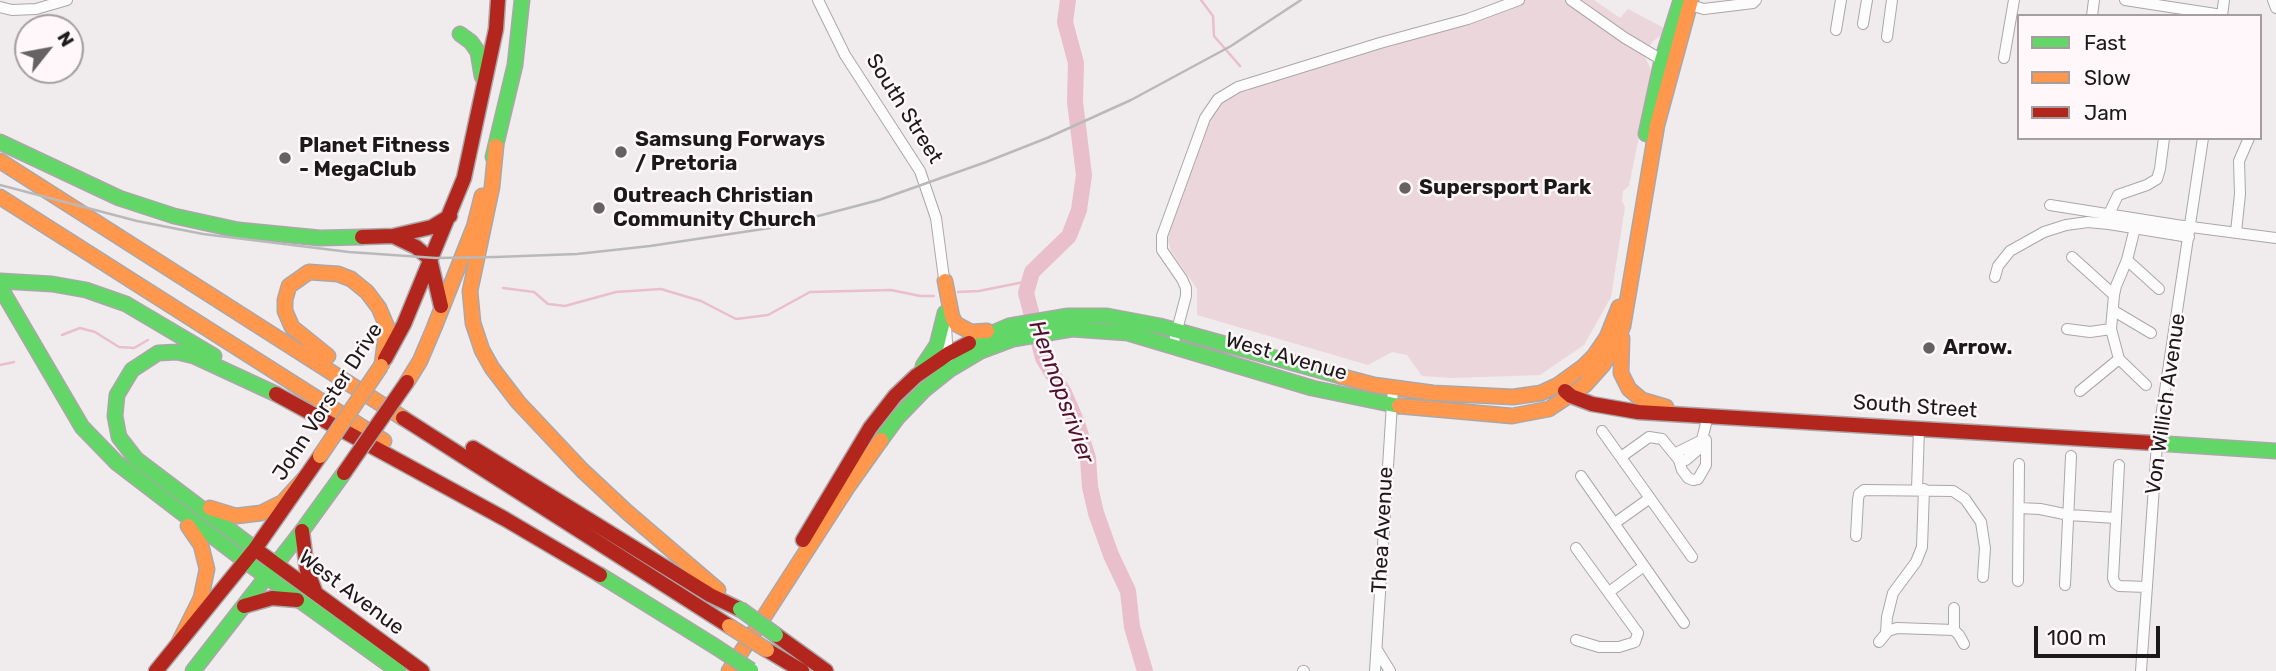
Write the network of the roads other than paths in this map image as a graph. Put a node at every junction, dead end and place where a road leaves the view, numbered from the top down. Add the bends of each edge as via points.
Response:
1 (67, 0) edge
2 (498, 0) edge
3 (522, 0) edge
4 (818, 0) edge
5 (1519, 0) edge
6 (1572, 0) edge
7 (1756, 0) edge
8 (1841, 0) edge
9 (1867, 0) edge
10 (1892, 0) edge
11 (2125, 0) edge
12 (2273, 0) edge
13 (2016, 1) edge
14 (1686, 2) edge
15 (0, 7) edge
16 (2173, 8) edge
17 (2276, 8) edge
18 (2215, 14) edge
19 (1863, 24) dead end
20 (1836, 30) dead end
21 (460, 34) dead end
22 (1887, 37) dead end
23 (2004, 58) dead end
24 (1662, 60) junction
25 (483, 88) junction
26 (2164, 140) edge
27 (2203, 140) edge
28 (2249, 140) edge
29 (0, 142) edge
30 (496, 146) junction
31 (0, 161) edge
32 (0, 197) edge
33 (2050, 205) dead end
34 (2109, 214) junction
35 (450, 216) junction
36 (2135, 228) junction
37 (2190, 232) junction
38 (2236, 232) junction
39 (393, 236) junction
40 (2276, 238) edge
41 (2072, 257) dead end
42 (430, 259) junction
43 (2127, 260) junction
44 (1995, 277) dead end
45 (0, 281) edge
46 (945, 281) junction
47 (0, 287) edge
48 (2159, 289) dead end
49 (2114, 295) junction
50 (441, 306) junction
51 (2114, 311) junction
52 (945, 313) junction
53 (1623, 326) junction
54 (2067, 329) dead end
55 (2111, 329) junction
56 (1006, 331) junction
57 (2151, 333) dead end
58 (1175, 338) junction
59 (948, 354) junction
60 (2119, 359) junction
61 (382, 365) junction
62 (949, 370) junction
63 (916, 376) junction
64 (258, 384) junction
65 (1558, 385) junction
66 (2146, 385) dead end
67 (1393, 388) junction
68 (2080, 391) dead end
69 (1571, 396) junction
70 (1392, 406) junction
71 (1692, 414) junction
72 (1708, 415) junction
73 (1919, 429) junction
74 (1602, 431) dead end
75 (1703, 437) junction
76 (2157, 444) junction
77 (2276, 451) edge
78 (2071, 456) dead end
79 (1620, 457) junction
80 (1676, 457) junction
81 (2019, 464) dead end
82 (2119, 465) dead end
83 (1581, 476) dead end
84 (303, 480) junction
85 (1921, 489) junction
86 (161, 498) junction
87 (184, 498) junction
88 (1650, 498) junction
89 (2020, 508) junction
90 (2068, 515) junction
91 (2116, 518) junction
92 (505, 519) junction
93 (1615, 523) junction
94 (302, 531) junction
95 (1856, 536) dead end
96 (1576, 548) dead end
97 (256, 549) junction
98 (1692, 557) dead end
99 (245, 561) junction
100 (1644, 566) junction
101 (271, 570) junction
102 (1983, 577) dead end
103 (2018, 581) dead end
104 (2066, 585) dead end
105 (2147, 587) junction
106 (1609, 592) junction
107 (317, 595) junction
108 (302, 601) junction
109 (244, 606) junction
110 (1954, 608) dead end
111 (740, 609) junction
112 (1684, 623) dead end
113 (1954, 630) junction
114 (1886, 633) junction
115 (1576, 640) dead end
116 (179, 642) junction
117 (1879, 642) dead end
118 (1964, 644) dead end
119 (1376, 649) junction
120 (752, 670) edge
121 (156, 671) edge
122 (193, 671) edge
123 (398, 671) edge
124 (422, 671) edge
125 (720, 671) edge
126 (729, 671) edge
127 (802, 671) edge
128 (826, 671) edge
129 (1375, 671) edge
130 (1390, 671) edge
131 (2141, 671) edge

1 - 15 street via 36,9
2 - 25 main road, John Vorster Drive
3 - 30 main road via 515,65
4 - 46 street, South Street via 845,55 920,171 936,218
5 - 58 street via 1238,87 1218,99 1205,118 1161,240 1162,250 1186,288
6 - 24 street
7 - 14 street via 1704,9
8 - 20 street
9 - 19 street
10 - 22 street
11 - 16 street
12 - 17 street
13 - 23 street
14 - 24 main road, West Avenue
14 - 53 main road, West Avenue via 1657,125
16 - 18 street
21 - 25 main road via 478,52
24 - 65 main road, West Avenue via 1618,308 1594,356
25 - 35 main road, John Vorster Drive via 464,178
26 - 34 street via 2157,179 2118,195
27 - 37 street, Von Willich Avenue
28 - 38 street via 2239,161
29 - 39 main road via 87,185 196,222 320,238
30 - 50 main road via 474,228
30 - 111 main road via 470,291 482,350 518,402 582,470
31 - 127 main road, bridge
32 - 92 main road
33 - 34 street
34 - 37 street
35 - 39 main road via 432,228
35 - 42 main road, John Vorster Drive
36 - 37 street
36 - 43 street
36 - 44 street via 2088,222 2056,227 2010,251
37 - 38 street
37 - 76 street, Von Willich Avenue
38 - 40 street
39 - 42 main road
41 - 49 street
42 - 50 main road
42 - 61 main road, John Vorster Drive
43 - 48 street
43 - 49 street
45 - 64 main road via 75,288 126,304
46 - 52 street, South Street
46 - 56 main road via 956,324 971,332
47 - 86 main road via 82,427
49 - 51 street
50 - 94 main road, bridge via 420,361
51 - 55 street
51 - 57 street
52 - 59 street, South Street
52 - 63 main road via 937,345
53 - 69 main road, West Avenue via 1604,365
53 - 71 main road via 1621,373 1629,388 1642,400
54 - 55 street
55 - 60 street
56 - 58 main road, West Avenue via 1107,316 1136,320
56 - 59 main road, West Avenue
56 - 62 main road, West Avenue
58 - 67 main road, West Avenue
58 - 70 main road, West Avenue via 1312,388
59 - 62 street, South Street
59 - 63 main road, West Avenue
60 - 66 street
60 - 68 street
61 - 84 main road, John Vorster Drive, bridge
61 - 111 main road via 386,322 361,286 325,272 304,274 289,286 284,305 289,322 318,349 645,556
62 - 126 main road, West Avenue via 886,430
63 - 125 main road, West Avenue via 870,428
64 - 87 main road via 177,352 158,354 126,376 115,408 119,437 136,459
64 - 92 main road
65 - 67 main road, West Avenue via 1513,397
65 - 69 main road, South Street
67 - 70 street, Thea Avenue
69 - 70 main road, West Avenue via 1549,409 1513,416
69 - 71 main road, South Street via 1609,408
70 - 119 street, Thea Avenue
71 - 72 main road, South Street
72 - 73 main road, South Street
72 - 75 street
73 - 76 main road, South Street
73 - 85 street
74 - 79 street
75 - 80 street
75 - 80 street via 1706,465 1702,476 1688,478
76 - 77 main road, South Street
76 - 105 street, Von Willich Avenue
78 - 90 street
79 - 80 street via 1648,438 1665,441
79 - 88 street
81 - 89 street
82 - 91 street
83 - 93 street
84 - 87 main road via 283,502 246,516 219,512
84 - 97 main road, John Vorster Drive
85 - 95 street via 1861,491
85 - 102 street via 1953,491 1974,510 1983,529
85 - 114 street via 1922,547 1893,593
86 - 99 main road, West Avenue
86 - 116 main road via 194,533 207,563 204,590
87 - 97 main road, West Avenue
88 - 93 street
88 - 98 street
89 - 90 street
89 - 103 street
90 - 91 street
90 - 104 street
91 - 105 street via 2113,581 2119,586
92 - 120 main road, bridge
93 - 100 street
94 - 101 main road
94 - 107 main road via 307,570
96 - 106 street
97 - 99 main road, John Vorster Drive
97 - 101 main road, West Avenue
99 - 101 main road, West Avenue
99 - 116 main road, John Vorster Drive
100 - 106 street
100 - 112 street
101 - 107 main road, West Avenue
101 - 108 main road, West Avenue
101 - 109 main road
105 - 131 street, Von Willich Avenue
106 - 115 street via 1638,633 1635,642 1611,648
107 - 124 main road, West Avenue
108 - 109 main road via 272,598
108 - 123 main road, West Avenue
109 - 122 main road
110 - 113 street
111 - 128 main road, bridge
113 - 114 street via 1897,628
113 - 118 street
114 - 117 street
116 - 121 main road, John Vorster Drive
119 - 129 street, Thea Avenue
119 - 130 street

